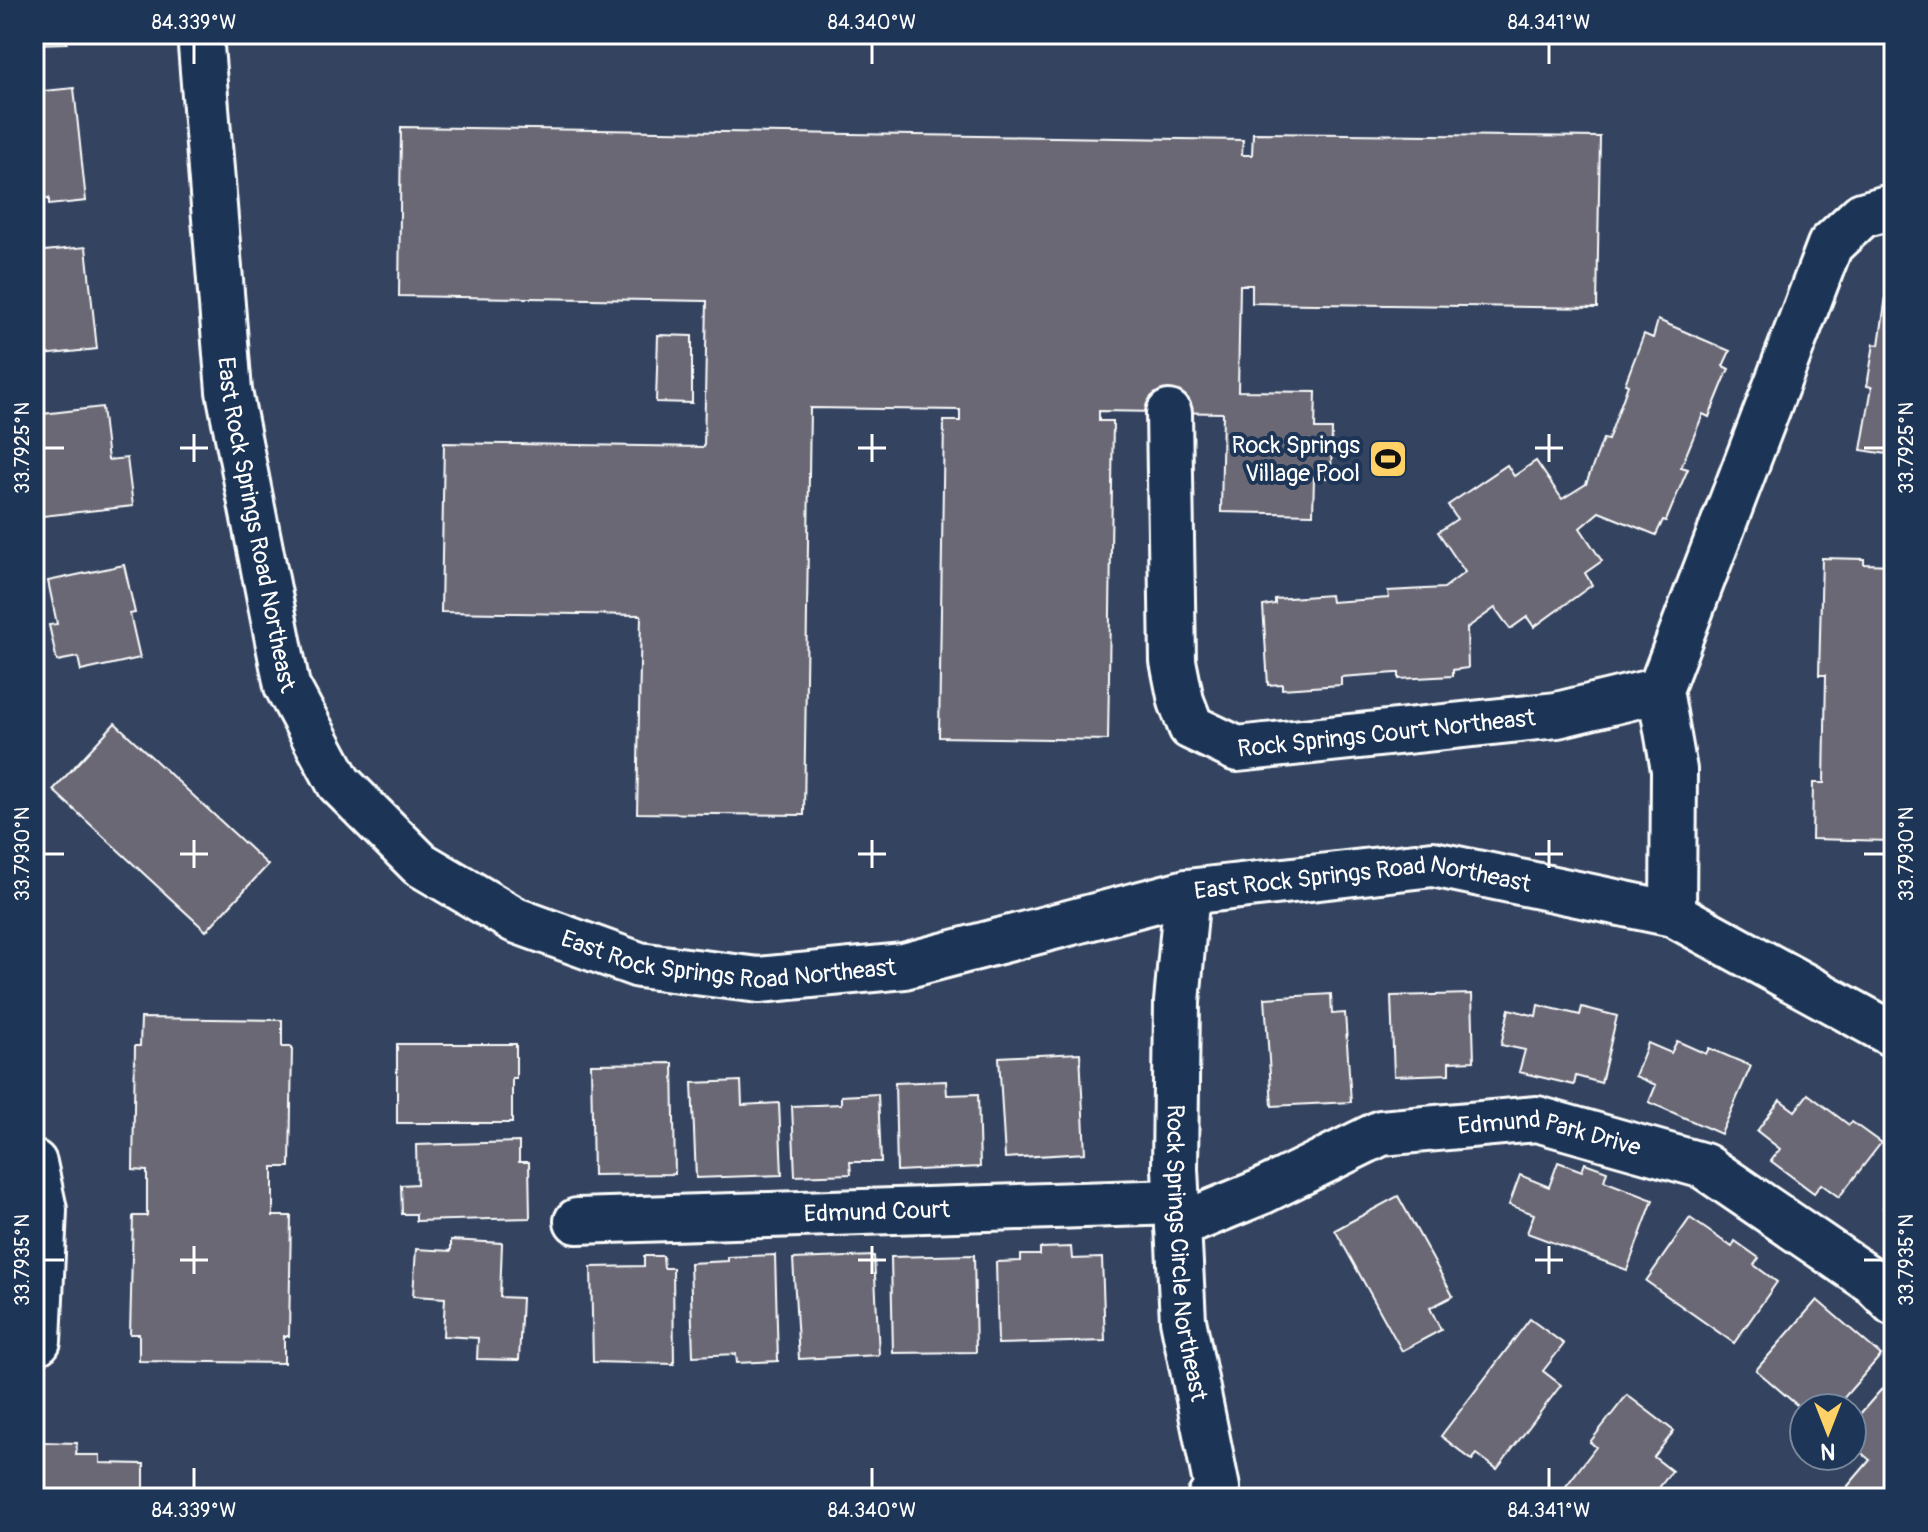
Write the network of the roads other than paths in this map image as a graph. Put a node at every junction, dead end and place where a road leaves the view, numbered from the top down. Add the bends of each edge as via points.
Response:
1 (200, 34) edge
2 (1894, 206) edge
3 (1169, 413) dead end
4 (1660, 690) junction
5 (1187, 892) junction
6 (1673, 914) junction
7 (1892, 1029) edge
8 (34, 1163) edge
9 (1177, 1214) junction
10 (577, 1221) dead end
11 (1894, 1303) edge
12 (34, 1341) edge
13 (1220, 1495) edge

1 - 5 street, East Rock Springs Road Northeast via 229,391 287,686 339,783 420,864 515,920 639,965 759,980 904,966
2 - 4 street via 1862,215 1830,245
3 - 4 street, Rock Springs Court Northeast via 1173,661 1191,727 1237,749 1557,715
4 - 6 street via 1674,770
5 - 6 street, East Rock Springs Road Northeast via 1433,864
5 - 9 street, Rock Springs Circle Northeast via 1177,1002
6 - 7 street, East Rock Springs Road Northeast
8 - 12 street via 44,1210
9 - 10 street, Edmund Court
9 - 11 street, Edmund Park Drive via 1261,1192 1381,1133 1537,1119 1704,1166 1872,1281
9 - 13 street, Rock Springs Circle Northeast via 1183,1320

